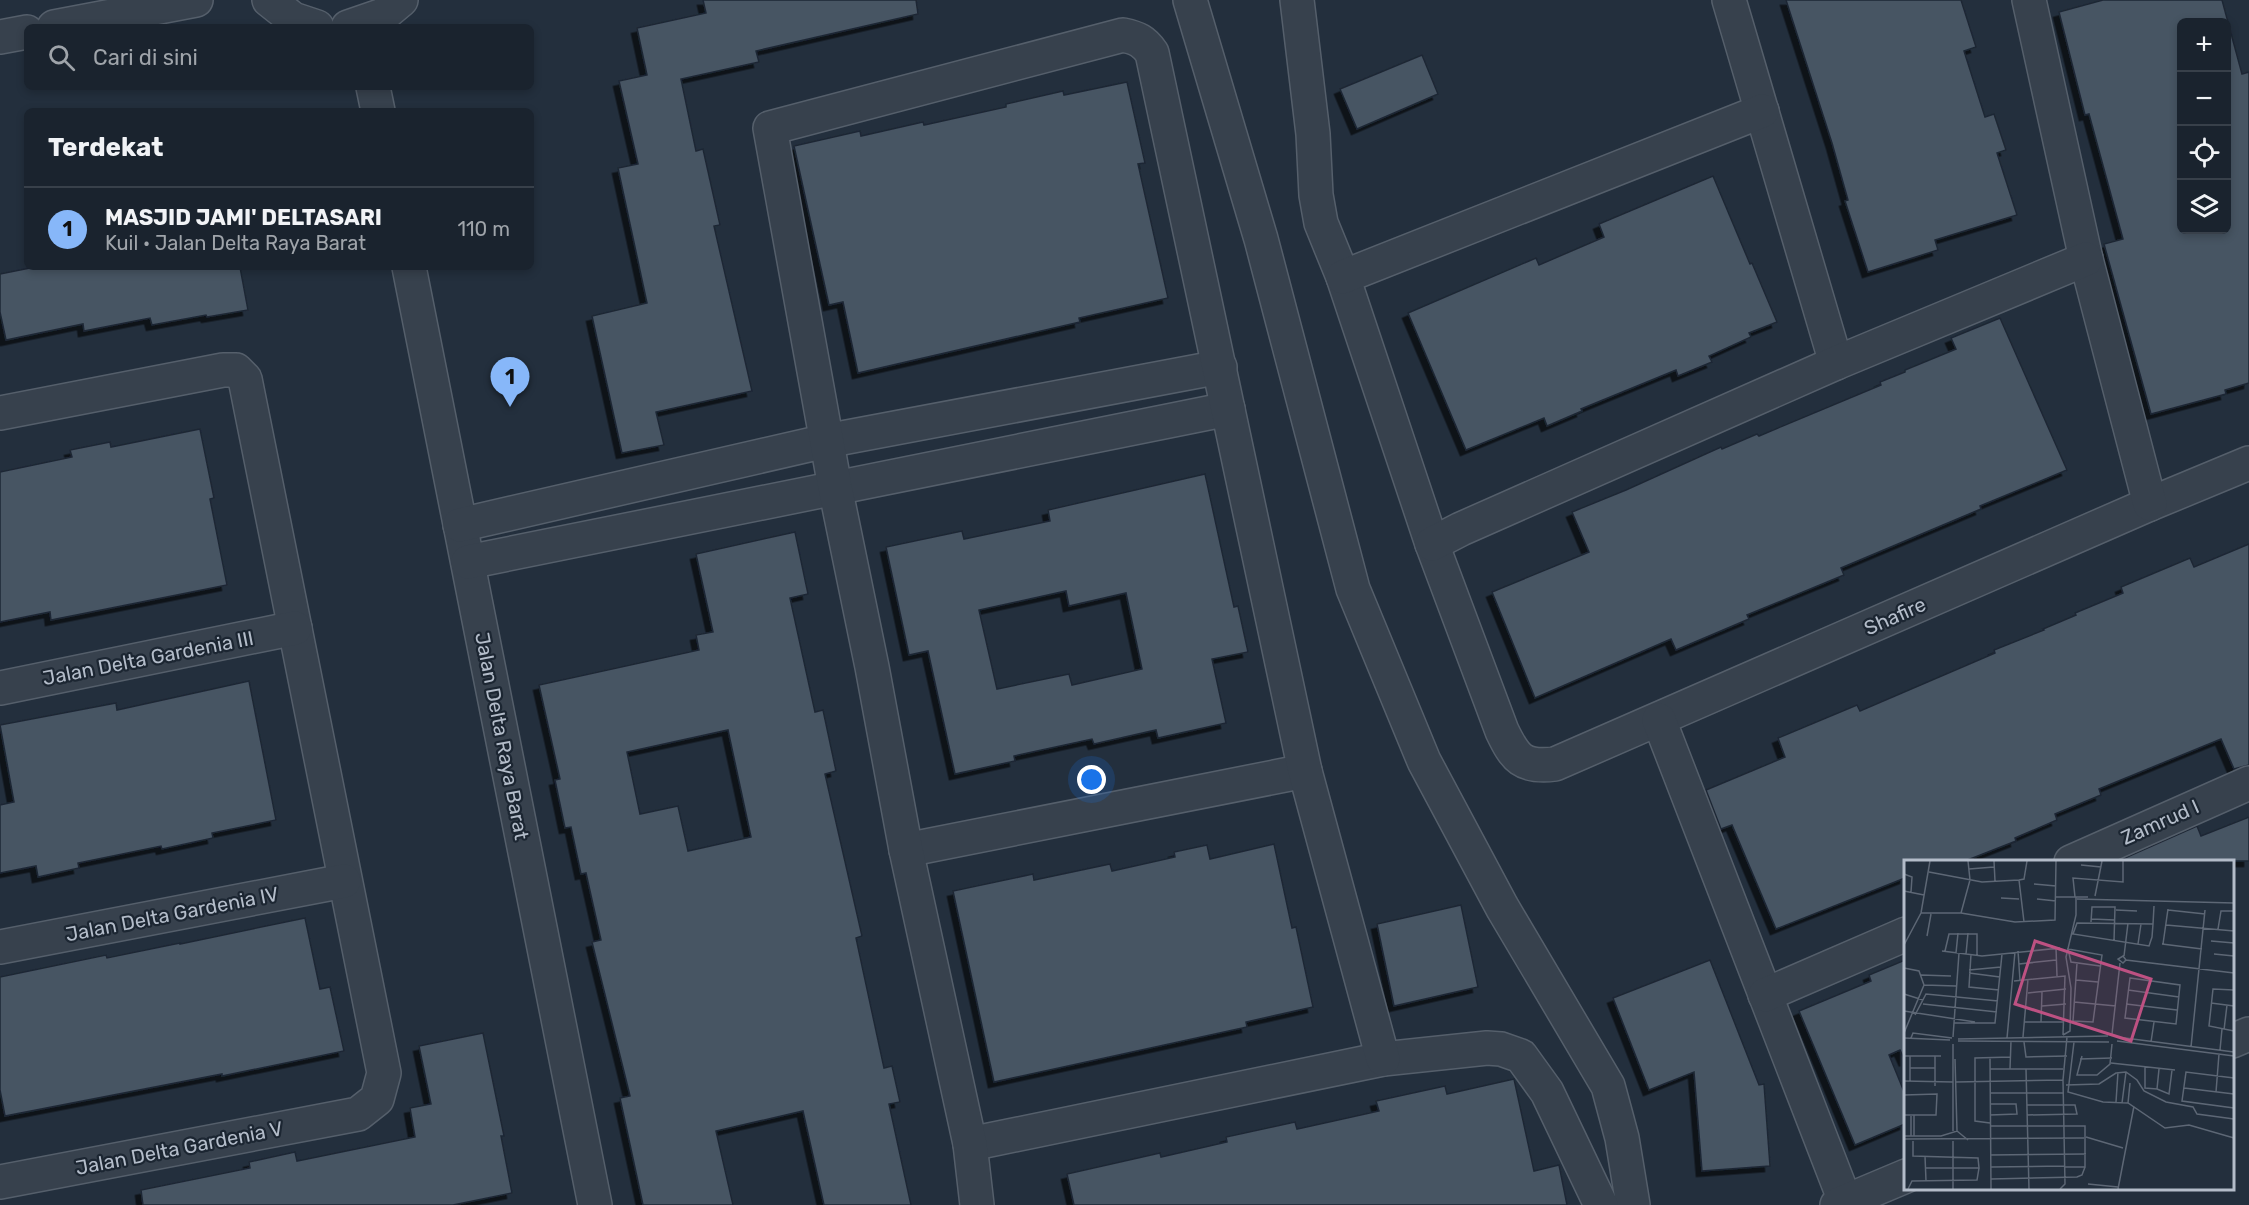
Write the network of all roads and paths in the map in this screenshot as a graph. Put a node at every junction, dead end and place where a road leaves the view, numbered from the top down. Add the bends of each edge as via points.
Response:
1 (196, 0) edge
2 (269, 0) edge
3 (401, 0) edge
4 (1190, 0) edge
5 (1297, 0) edge
6 (1729, 0) edge
7 (2029, 0) edge
8 (70, 24) edge
9 (308, 24) edge
10 (361, 24) edge
11 (24, 33) edge
12 (0, 37) edge
13 (374, 90) edge
14 (377, 108) edge
15 (1762, 111) junction
16 (2086, 260) junction
17 (410, 270) edge
18 (1343, 277) junction
19 (1836, 363) junction
20 (1220, 367) junction
21 (1228, 409) junction
22 (0, 412) edge
23 (826, 441) junction
24 (2249, 463) edge
25 (835, 487) junction
26 (2150, 504) junction
27 (460, 525) junction
28 (1432, 544) junction
29 (468, 562) junction
30 (295, 628) junction
31 (0, 688) edge
32 (1659, 720) junction
33 (1305, 771) junction
34 (2249, 783) edge
35 (906, 850) junction
36 (2073, 860) edge
37 (344, 881) junction
38 (1904, 934) edge
39 (0, 946) edge
40 (1765, 995) junction
41 (2249, 1035) edge
42 (2234, 1040) edge
43 (1383, 1059) junction
44 (970, 1144) junction
45 (1904, 1176) edge
46 (0, 1182) edge
47 (1841, 1203) edge
48 (595, 1205) edge
49 (977, 1205) edge
50 (1601, 1205) edge
51 (1633, 1205) edge

1 - 8 street
2 - 9 street via 293,19
3 - 10 street via 383,15
4 - 51 street via 1261,239 1353,588 1430,771 1502,907 1608,1086 1622,1138
5 - 18 street via 1316,195 1321,223
6 - 15 street
7 - 16 street
11 - 12 street
13 - 14 street
15 - 18 street
15 - 19 street
16 - 19 street
16 - 26 street
17 - 27 street, Jalan Delta Raya Barat
18 - 28 street
19 - 28 street
20 - 21 street
20 - 23 street
20 - 23 street via 1152,53 1146,43 1124,35 770,128
21 - 25 street
21 - 33 street
22 - 30 street via 236,370 245,380
23 - 25 street
23 - 27 street
24 - 26 street, Shafire
25 - 29 street
25 - 35 street
26 - 32 street, Shafire
27 - 29 street, Jalan Delta Raya Barat
28 - 32 street, Shafire via 1512,753 1541,766 1555,765
29 - 48 street, Jalan Delta Raya Barat
30 - 31 street, Jalan Delta Gardenia III
30 - 37 street
32 - 40 street
33 - 35 street
33 - 43 street
34 - 36 street, Zamrud I
35 - 44 street
37 - 39 street, Jalan Delta Gardenia IV
37 - 46 street, Jalan Delta Gardenia V via 384,1073 377,1099 358,1114
38 - 40 street
40 - 47 street
41 - 42 street
43 - 44 street
43 - 50 street via 1487,1048 1501,1048 1521,1056 1547,1092
44 - 49 street
45 - 47 street

